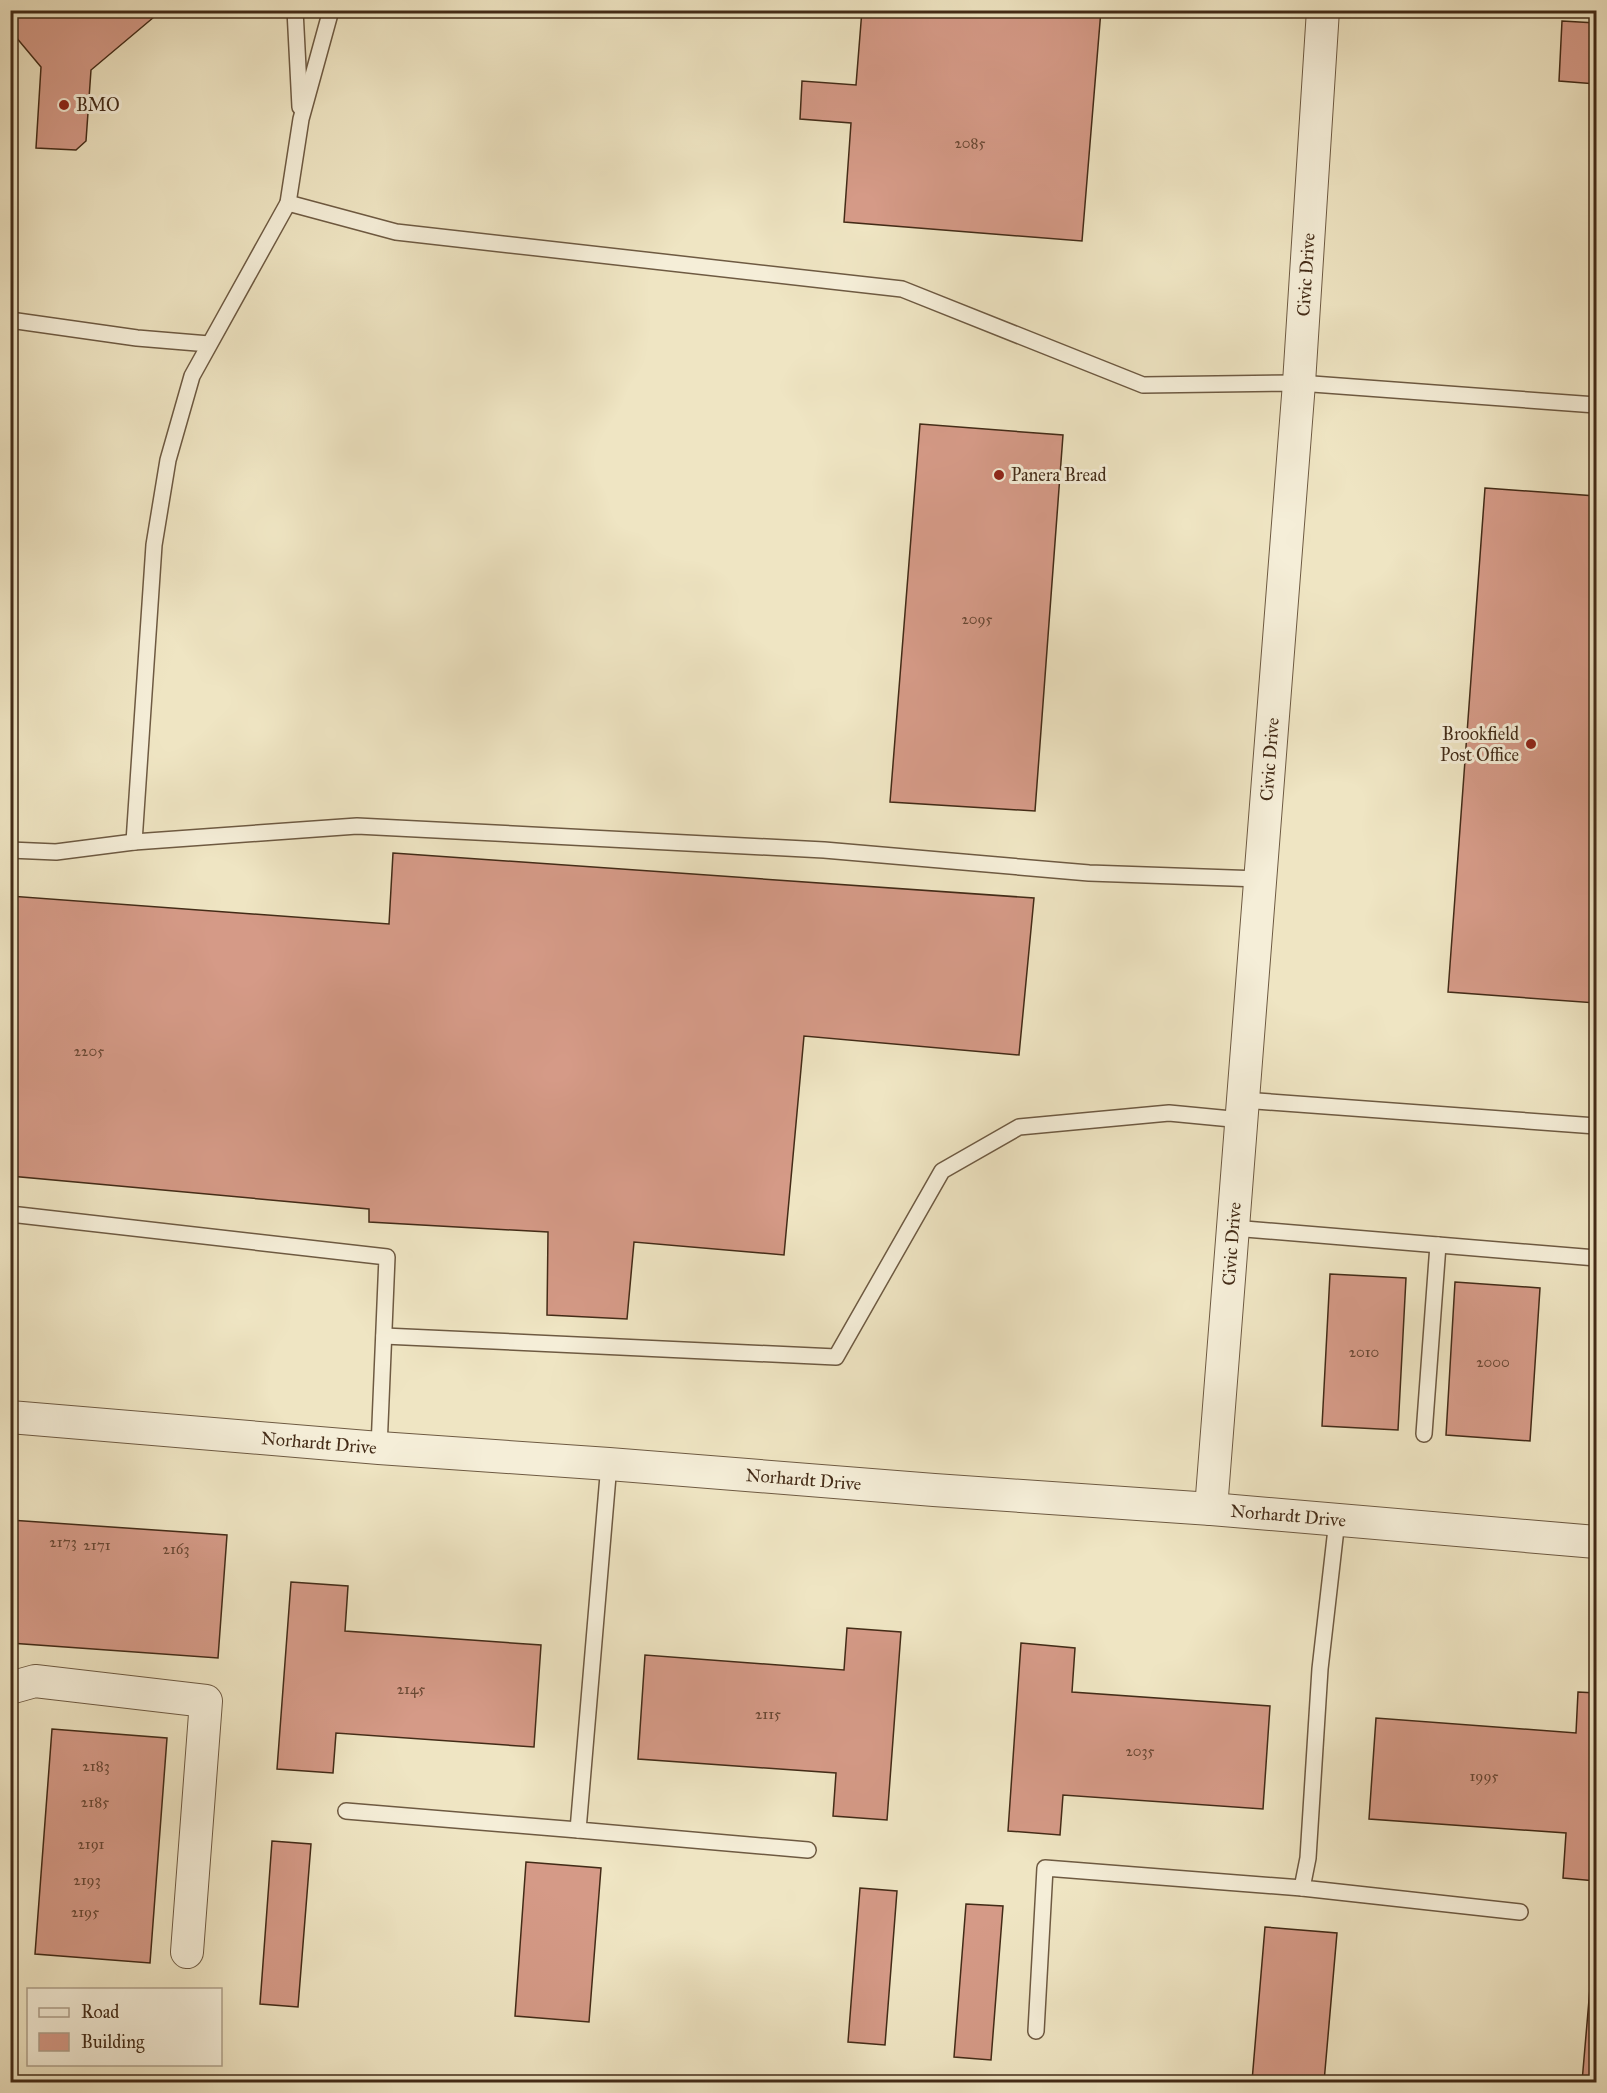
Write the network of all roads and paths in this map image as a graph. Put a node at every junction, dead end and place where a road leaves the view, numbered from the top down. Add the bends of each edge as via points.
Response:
1 (295, 10) edge
2 (331, 10) edge
3 (1323, 10) edge
4 (301, 119) junction
5 (288, 202) junction
6 (10, 320) edge
7 (209, 344) junction
8 (1299, 383) junction
9 (1596, 405) edge
10 (134, 842) junction
11 (10, 850) edge
12 (1260, 879) junction
13 (1243, 1110) junction
14 (1596, 1126) edge
15 (10, 1215) edge
16 (1233, 1228) junction
17 (1438, 1245) junction
18 (1596, 1258) edge
19 (384, 1336) junction
20 (10, 1417) edge
21 (1424, 1434) dead end
22 (379, 1448) junction
23 (609, 1464) junction
24 (1211, 1509) junction
25 (1337, 1520) junction
26 (1596, 1542) edge
27 (10, 1688) edge
28 (346, 1810) dead end
29 (578, 1830) junction
30 (808, 1850) dead end
31 (1302, 1888) junction
32 (1520, 1912) dead end
33 (187, 1952) dead end
34 (1036, 2031) dead end

1 - 4 lane
2 - 4 lane
3 - 8 street, Civic Drive
4 - 5 lane
5 - 7 lane
5 - 8 lane via 396,232 902,289 1143,385
6 - 7 lane
7 - 10 lane via 192,376 168,460 153,545
8 - 9 lane
8 - 12 street, Civic Drive
10 - 11 lane via 56,852
10 - 12 lane via 357,826 824,850 1089,873
12 - 13 street, Civic Drive
13 - 14 lane
13 - 16 street, Civic Drive
13 - 19 lane via 1019,1127 942,1171 836,1357
15 - 19 lane via 387,1257
16 - 17 lane
16 - 24 street, Civic Drive
17 - 18 lane
17 - 21 lane
19 - 22 lane
20 - 22 street, Norhardt Drive
22 - 23 street, Norhardt Drive
23 - 24 street, Norhardt Drive
23 - 29 lane
24 - 25 street, Norhardt Drive
25 - 26 street, Norhardt Drive
25 - 31 lane via 1320,1669 1308,1858
27 - 33 street via 35,1682 206,1701
28 - 29 lane
29 - 30 lane
31 - 32 lane
31 - 34 lane via 1045,1868

